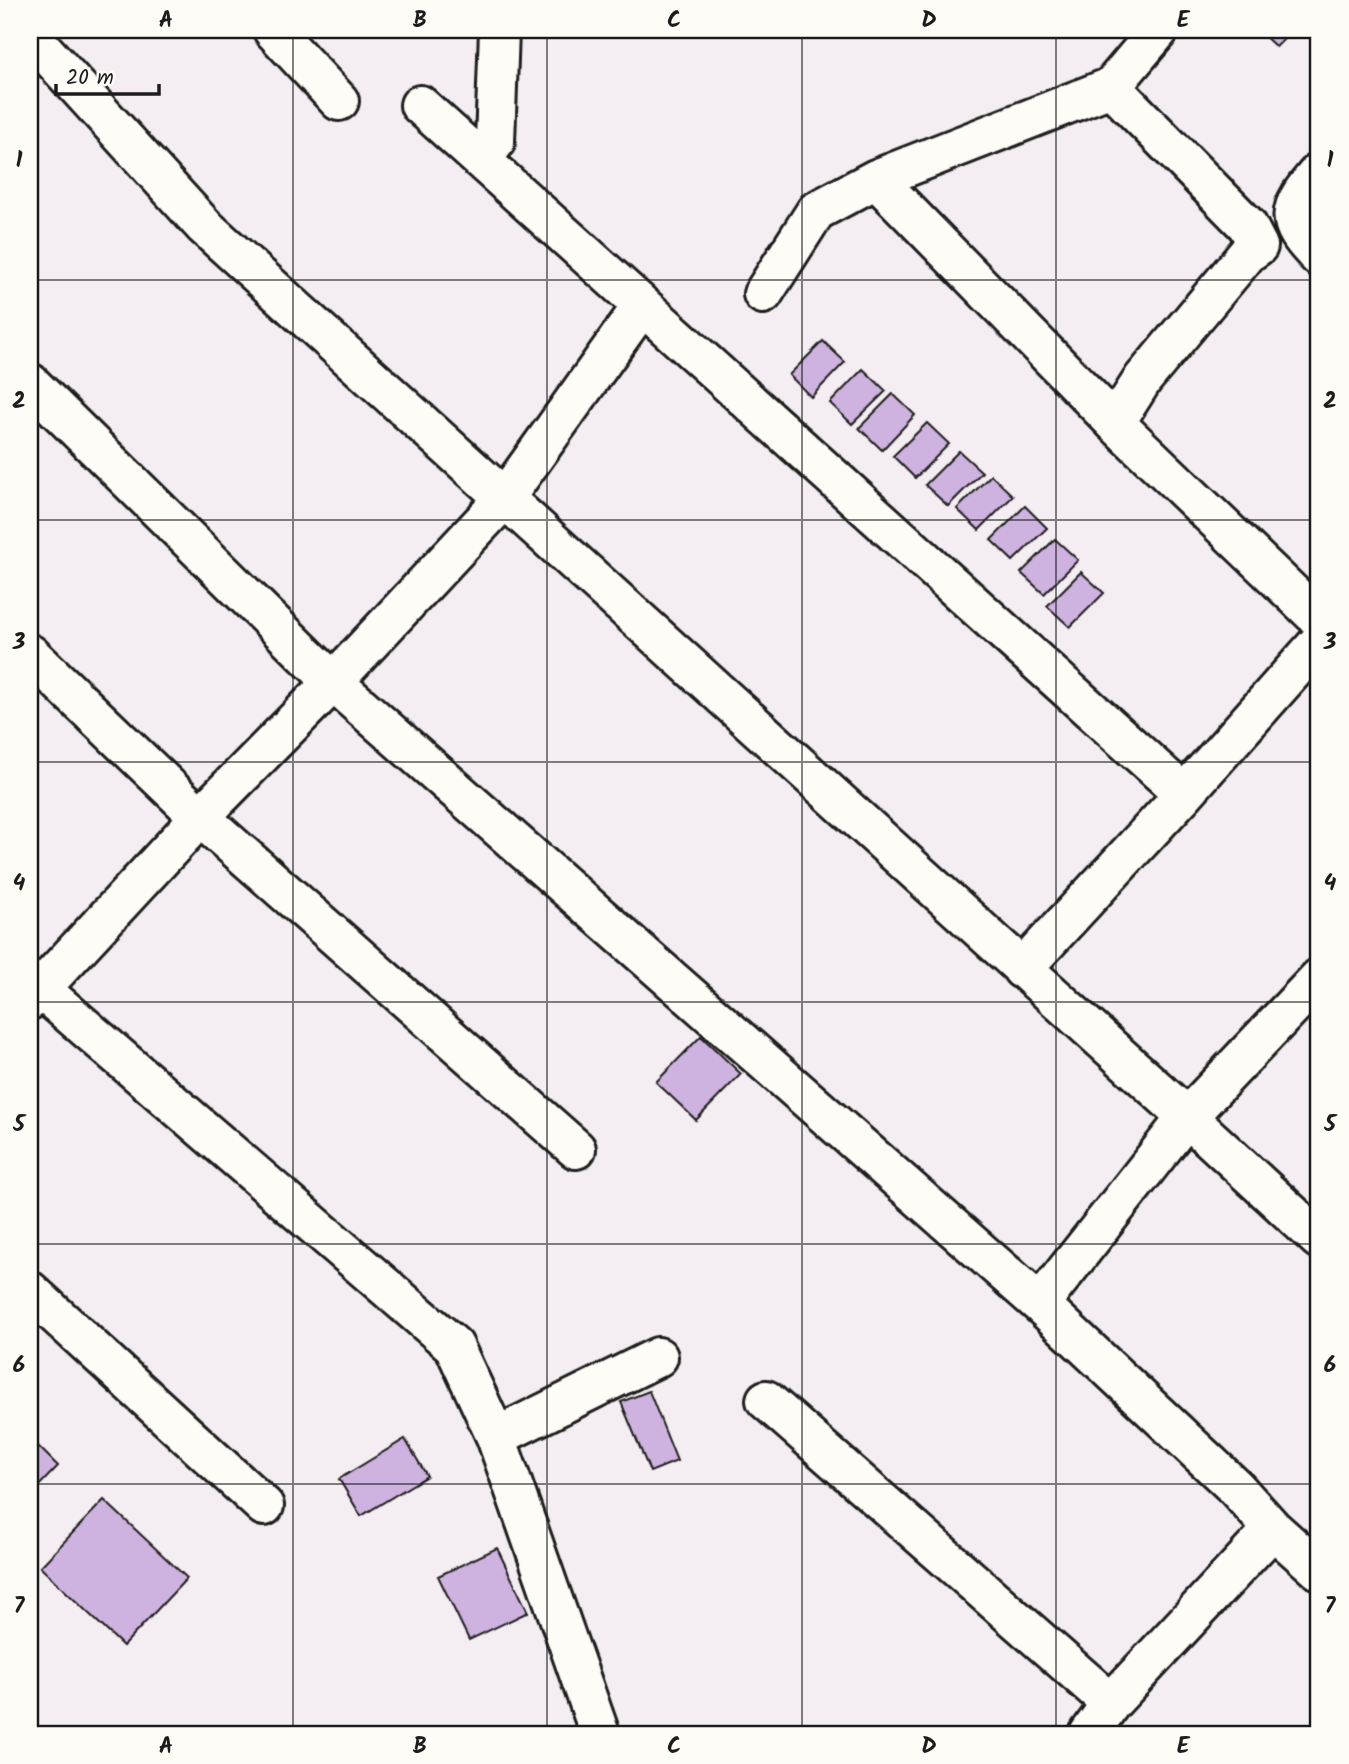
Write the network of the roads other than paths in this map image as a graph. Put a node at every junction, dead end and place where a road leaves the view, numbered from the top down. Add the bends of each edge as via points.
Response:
1 (273, 30) edge
2 (499, 30) edge
3 (1159, 30) edge
4 (30, 35) edge
5 (1111, 87) junction
6 (340, 101) dead end
7 (420, 105) dead end
8 (481, 160) junction
9 (1319, 172) edge
10 (876, 179) junction
11 (1319, 257) edge
12 (763, 294) dead end
13 (642, 306) junction
14 (30, 383) edge
15 (1115, 423) junction
16 (503, 499) junction
17 (1319, 618) edge
18 (1319, 642) edge
19 (30, 654) edge
20 (333, 682) junction
21 (1184, 794) junction
22 (200, 817) junction
23 (1022, 969) junction
24 (1319, 978) edge
25 (33, 990) edge
26 (1187, 1117) junction
27 (576, 1149) dead end
28 (1319, 1239) edge
29 (30, 1291) edge
30 (1040, 1304) junction
31 (658, 1357) dead end
32 (766, 1400) dead end
33 (496, 1437) junction
34 (264, 1506) dead end
35 (1273, 1528) junction
36 (1319, 1570) edge
37 (1111, 1703) junction
38 (600, 1734) edge
39 (1088, 1734) edge

1 - 6 street
2 - 8 street via 495,142
3 - 5 street
4 - 16 street via 204,226
5 - 10 street
5 - 15 street via 1247,225 1258,246 1143,379
7 - 8 street
8 - 13 street
9 - 11 street via 1303,191 1293,217 1304,242
10 - 12 street via 816,211
10 - 15 street
13 - 16 street
13 - 21 street
14 - 20 street
15 - 17 street
16 - 20 street
16 - 23 street
18 - 21 street
19 - 22 street
20 - 22 street
20 - 30 street
21 - 23 street
22 - 25 street
22 - 27 street
23 - 26 street
24 - 26 street
25 - 33 street via 454,1346
26 - 28 street
26 - 30 street
29 - 34 street
30 - 35 street
31 - 33 street
32 - 37 street
33 - 38 street
35 - 36 street
35 - 37 street
37 - 39 street

